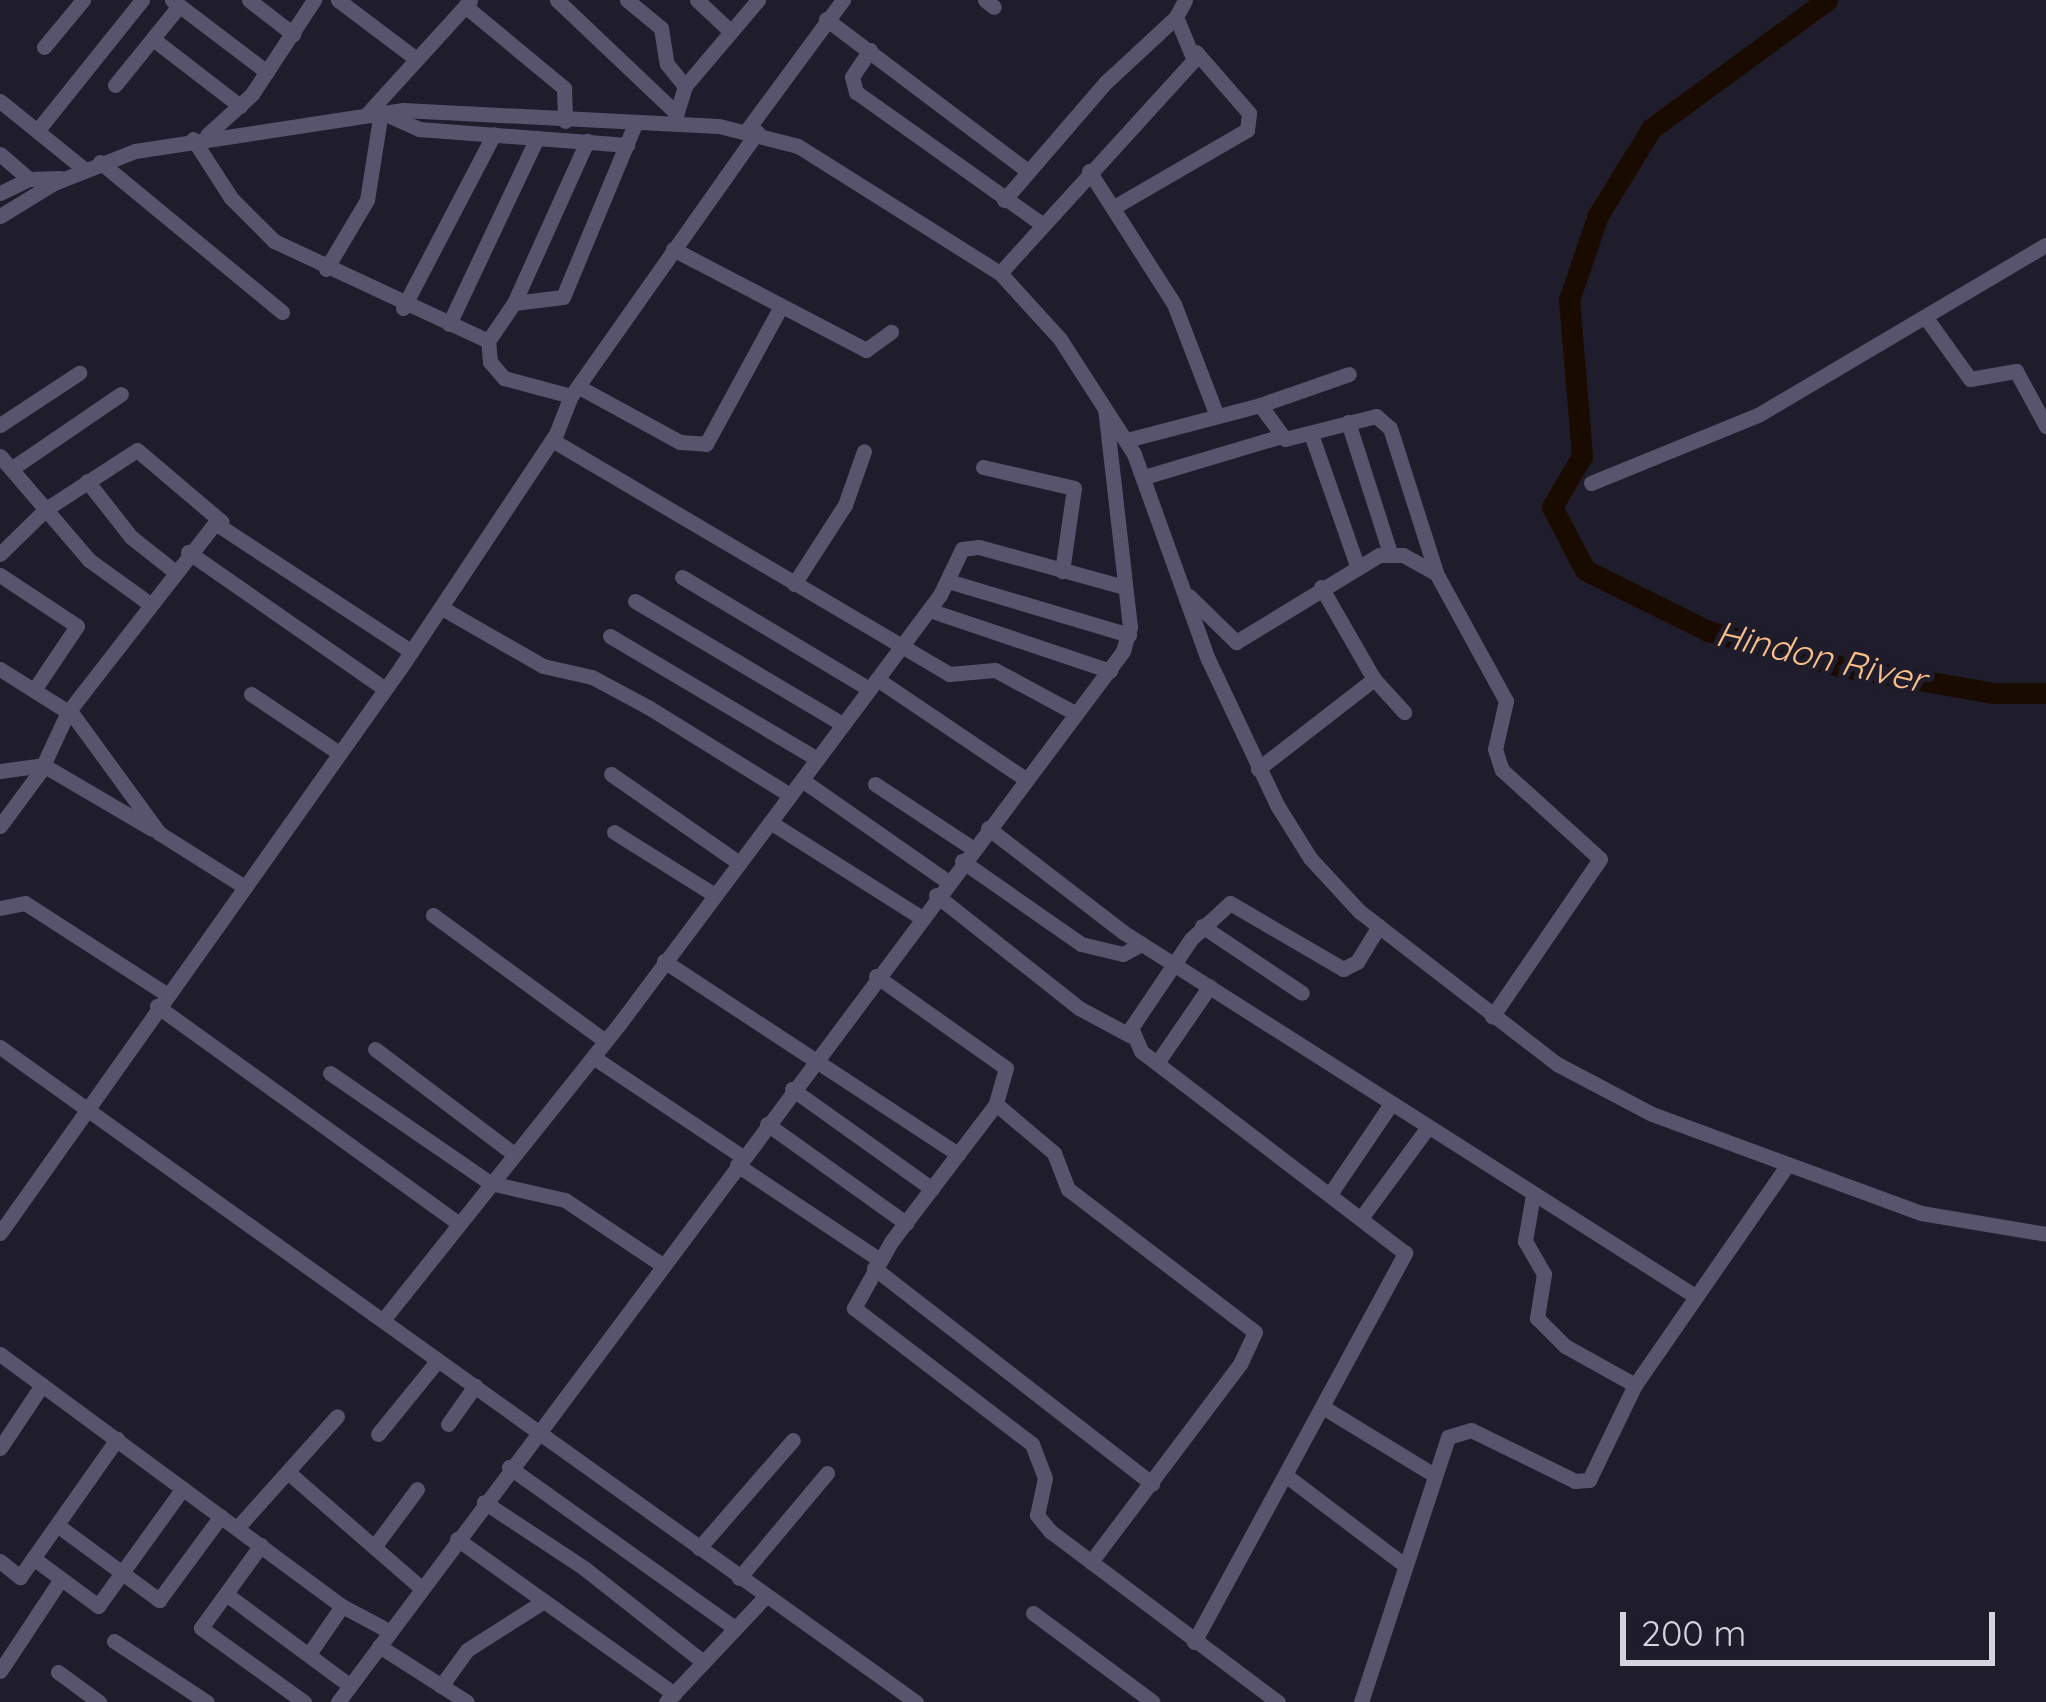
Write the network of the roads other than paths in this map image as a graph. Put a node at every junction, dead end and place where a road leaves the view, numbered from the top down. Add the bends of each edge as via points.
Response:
1 (83, 0) edge
2 (142, 0) edge
3 (249, 0) edge
4 (314, 0) edge
5 (338, 0) edge
6 (557, 0) edge
7 (627, 0) edge
8 (697, 0) edge
9 (758, 0) edge
10 (843, 0) edge
11 (1185, 0) edge
12 (176, 3) edge
13 (468, 3) edge
14 (1176, 17) junction
15 (826, 19) junction
16 (730, 31) junction
17 (293, 34) junction
18 (153, 39) junction
19 (44, 47) dead end
20 (870, 50) junction
21 (1196, 52) junction
22 (416, 58) junction
23 (267, 72) junction
24 (115, 85) dead end
25 (685, 86) junction
26 (0, 101) edge
27 (240, 106) junction
28 (374, 113) junction
29 (675, 119) junction
30 (565, 121) junction
31 (635, 124) junction
32 (37, 131) junction
33 (752, 131) junction
34 (494, 134) junction
35 (199, 138) junction
36 (537, 138) junction
37 (587, 141) junction
38 (627, 145) junction
39 (0, 154) edge
40 (92, 165) junction
41 (1028, 171) junction
42 (1089, 171) junction
43 (63, 178) junction
44 (29, 179) junction
45 (0, 193) edge
46 (1004, 200) junction
47 (1114, 207) junction
48 (0, 216) edge
49 (1042, 225) junction
50 (2046, 245) edge
51 (674, 250) junction
52 (326, 268) junction
53 (1000, 273) junction
54 (514, 303) junction
55 (403, 308) junction
56 (780, 308) junction
57 (282, 312) dead end
58 (1926, 319) junction
59 (449, 324) junction
60 (891, 332) dead end
61 (488, 341) junction
62 (80, 373) dead end
63 (1349, 374) dead end
64 (575, 391) junction
65 (121, 394) dead end
66 (1104, 402) junction
67 (1260, 405) junction
68 (1217, 416) junction
69 (1348, 422) junction
70 (0, 425) edge
71 (2046, 427) edge
72 (1311, 434) junction
73 (1278, 437) junction
74 (552, 440) junction
75 (1127, 440) junction
76 (864, 451) dead end
77 (6, 463) edge
78 (982, 467) dead end
79 (1144, 477) junction
80 (86, 481) junction
81 (1592, 483) dead end
82 (46, 509) junction
83 (222, 522) junction
84 (188, 552) junction
85 (1390, 553) junction
86 (0, 554) edge
87 (1357, 565) junction
88 (174, 571) junction
89 (1062, 571) junction
90 (1436, 573) junction
91 (0, 575) edge
92 (682, 577) dead end
93 (949, 581) junction
94 (794, 584) junction
95 (1121, 586) junction
96 (1321, 586) junction
97 (1183, 589) junction
98 (635, 601) dead end
99 (149, 604) junction
100 (442, 608) junction
101 (928, 610) junction
102 (1129, 635) junction
103 (610, 636) dead end
104 (902, 646) junction
105 (412, 652) junction
106 (0, 669) edge
107 (1110, 671) junction
108 (1374, 679) junction
109 (873, 684) junction
110 (385, 689) junction
111 (34, 690) junction
112 (251, 694) dead end
113 (68, 712) junction
114 (1075, 712) junction
115 (1404, 712) dead end
116 (842, 724) junction
117 (339, 752) junction
118 (817, 759) junction
119 (43, 766) junction
120 (1258, 769) junction
121 (0, 771) edge
122 (611, 774) dead end
123 (1024, 778) junction
124 (802, 780) junction
125 (875, 784) dead end
126 (790, 795) junction
127 (770, 822) junction
128 (0, 826) edge
129 (988, 828) junction
130 (614, 832) dead end
131 (159, 833) junction
132 (967, 854) junction
133 (739, 863) junction
134 (243, 886) junction
135 (941, 888) junction
136 (715, 895) junction
137 (0, 908) edge
138 (433, 915) dead end
139 (920, 916) junction
140 (1202, 926) junction
141 (1379, 926) junction
142 (1142, 944) junction
143 (664, 961) junction
144 (1172, 964) junction
145 (875, 976) junction
146 (1210, 986) junction
147 (1302, 993) dead end
148 (162, 1000) junction
149 (1492, 1017) junction
150 (1131, 1036) junction
151 (605, 1041) junction
152 (0, 1047) edge
153 (375, 1048) dead end
154 (817, 1055) junction
155 (593, 1057) junction
156 (1157, 1063) junction
157 (330, 1072) dead end
158 (792, 1089) junction
159 (996, 1104) junction
160 (1390, 1105) junction
161 (89, 1107) junction
162 (767, 1124) junction
163 (1428, 1127) junction
164 (514, 1154) junction
165 (958, 1154) junction
166 (740, 1161) junction
167 (1786, 1167) junction
168 (490, 1183) junction
169 (932, 1189) junction
170 (1330, 1195) junction
171 (1533, 1195) junction
172 (1361, 1218) junction
173 (458, 1223) junction
174 (906, 1223) junction
175 (0, 1231) edge
176 (2046, 1234) edge
177 (877, 1264) junction
178 (662, 1265) junction
179 (1695, 1296) junction
180 (382, 1320) junction
181 (0, 1354) edge
182 (438, 1360) junction
183 (42, 1385) junction
184 (1634, 1385) junction
185 (475, 1386) junction
186 (1326, 1409) junction
187 (338, 1416) dead end
188 (448, 1424) dead end
189 (535, 1430) junction
190 (378, 1434) dead end
191 (118, 1439) junction
192 (793, 1440) dead end
193 (0, 1448) edge
194 (509, 1467) junction
195 (827, 1473) dead end
196 (290, 1474) junction
197 (1434, 1475) junction
198 (1288, 1477) junction
199 (1152, 1484) junction
200 (183, 1488) junction
201 (417, 1489) dead end
202 (484, 1502) junction
203 (221, 1516) junction
204 (57, 1525) junction
205 (237, 1528) junction
206 (457, 1539) junction
207 (260, 1545) junction
208 (374, 1546) junction
209 (698, 1548) junction
210 (33, 1558) junction
211 (0, 1561) edge
212 (1091, 1562) junction
213 (1403, 1564) junction
214 (123, 1572) junction
215 (739, 1578) junction
216 (61, 1579) junction
217 (422, 1588) junction
218 (226, 1594) junction
219 (765, 1597) junction
220 (544, 1601) junction
221 (342, 1606) junction
222 (1034, 1612) dead end
223 (734, 1628) junction
224 (391, 1631) junction
225 (114, 1641) dead end
226 (1194, 1642) junction
227 (380, 1646) junction
228 (310, 1654) junction
229 (703, 1662) junction
230 (0, 1671) edge
231 (58, 1672) dead end
232 (349, 1685) junction
233 (441, 1686) junction
234 (670, 1698) edge
235 (99, 1702) edge
236 (207, 1702) edge
237 (304, 1702) edge
238 (339, 1702) edge
239 (467, 1702) edge
240 (916, 1702) edge
241 (1153, 1702) edge
242 (1278, 1702) edge
243 (1361, 1702) edge

1 - 19 street
2 - 32 street
3 - 17 street
4 - 17 street
5 - 22 street
6 - 29 street
7 - 25 street via 662,28 668,64
8 - 16 street
9 - 16 street
10 - 15 street
11 - 14 street
12 - 18 street
12 - 23 street
13 - 22 street
13 - 30 street via 564,88
14 - 21 street
14 - 41 street
15 - 20 street
15 - 33 street
16 - 25 street
17 - 23 street
18 - 24 street
18 - 27 street
20 - 41 street
20 - 46 street via 852,77 856,92
21 - 42 street
21 - 47 street via 1249,113 1247,130
22 - 28 street
23 - 27 street
25 - 29 street
26 - 32 street
27 - 35 street
28 - 30 street
28 - 34 street via 419,129
28 - 35 street
28 - 52 street via 368,200
29 - 31 street
29 - 33 street
30 - 31 street
31 - 38 street
32 - 40 street
33 - 51 street
33 - 53 street via 798,146
34 - 36 street
34 - 55 street
35 - 40 street
35 - 52 street via 263,231
36 - 37 street
36 - 59 street
37 - 38 street
37 - 54 street
38 - 54 street via 563,297
39 - 44 street
40 - 43 street
40 - 57 street
41 - 46 street
42 - 47 street
42 - 49 street
43 - 44 street
43 - 48 street
44 - 45 street
46 - 49 street
47 - 68 street via 1174,304
49 - 53 street
50 - 58 street
51 - 56 street
51 - 64 street
52 - 55 street
53 - 66 street
54 - 61 street
55 - 59 street
56 - 60 street via 866,350
56 - 64 street via 706,444 680,442
58 - 71 street via 1970,379 2016,371
58 - 81 street via 1757,416
59 - 61 street
61 - 64 street via 490,362 504,378
62 - 70 street
63 - 67 street
64 - 74 street
65 - 77 street
66 - 75 street
66 - 95 street
67 - 68 street
67 - 73 street
68 - 75 street
69 - 72 street
69 - 85 street
69 - 90 street via 1376,416 1390,428
72 - 73 street
72 - 87 street
73 - 79 street
74 - 94 street
74 - 100 street
75 - 79 street
76 - 94 street via 845,506
77 - 82 street
78 - 89 street via 1074,488
79 - 97 street
80 - 82 street
80 - 83 street via 125,454 145,451
80 - 88 street via 131,537
82 - 86 street
82 - 99 street via 98,569
83 - 84 street
83 - 105 street
84 - 88 street
84 - 110 street
85 - 87 street
85 - 90 street
87 - 96 street
88 - 99 street
89 - 93 street via 968,547
89 - 95 street
90 - 149 street via 1506,701 1496,749 1502,770 1600,859
91 - 111 street via 77,626
92 - 109 street
93 - 101 street
93 - 102 street
94 - 104 street
95 - 102 street
96 - 97 street via 1236,642
96 - 108 street
97 - 120 street
98 - 116 street
99 - 113 street
100 - 105 street
100 - 126 street via 543,666 592,677 648,707
101 - 104 street
101 - 107 street
102 - 107 street
103 - 118 street
104 - 109 street
104 - 114 street via 949,674 995,670 1028,682
105 - 110 street
106 - 111 street
107 - 114 street
108 - 115 street
108 - 120 street
109 - 116 street
109 - 123 street
110 - 117 street
111 - 113 street
112 - 117 street
113 - 119 street
113 - 131 street via 128,781
114 - 123 street
116 - 118 street
117 - 134 street
118 - 124 street
119 - 121 street
119 - 128 street
119 - 131 street
120 - 141 street via 1310,858
122 - 133 street
123 - 129 street
124 - 126 street
124 - 135 street
125 - 132 street
126 - 127 street
127 - 133 street
127 - 139 street
129 - 132 street
129 - 142 street
130 - 136 street
131 - 134 street
132 - 135 street
132 - 142 street via 1082,944 1123,954
133 - 136 street
134 - 148 street
135 - 139 street
135 - 150 street via 1079,1008
136 - 143 street
137 - 148 street via 25,903
138 - 151 street
139 - 145 street
140 - 141 street via 1238,902 1343,969
140 - 144 street
140 - 147 street
141 - 149 street
142 - 144 street
143 - 151 street
143 - 154 street
144 - 146 street
144 - 150 street
145 - 154 street
145 - 159 street via 997,1056 1006,1069
146 - 156 street
146 - 160 street
148 - 161 street
148 - 173 street
149 - 167 street via 1581,1078
150 - 156 street
151 - 155 street
152 - 161 street
153 - 164 street
154 - 158 street
154 - 165 street
155 - 164 street
155 - 166 street
156 - 170 street
157 - 168 street
158 - 162 street
158 - 169 street
159 - 165 street
159 - 199 street via 1054,1153 1068,1189 1255,1332
160 - 163 street
160 - 170 street
161 - 175 street
161 - 180 street
162 - 166 street
162 - 174 street
163 - 171 street
163 - 172 street
164 - 168 street
165 - 169 street
166 - 177 street
166 - 178 street
167 - 176 street via 1972,1227
167 - 179 street
168 - 173 street
168 - 178 street via 565,1200
169 - 174 street
170 - 172 street
171 - 179 street
171 - 184 street via 1526,1241 1544,1274 1537,1318 1565,1346
172 - 186 street via 1400,1246 1405,1260
173 - 180 street
174 - 177 street
177 - 199 street
177 - 212 street via 855,1301 857,1313 1032,1444 1045,1478 1040,1521
178 - 189 street
179 - 184 street
180 - 182 street
181 - 183 street
182 - 185 street
182 - 190 street
183 - 191 street
183 - 193 street
184 - 197 street via 1589,1480 1459,1430
185 - 188 street
185 - 189 street
186 - 197 street
186 - 198 street
187 - 196 street
189 - 194 street
189 - 209 street
191 - 200 street
191 - 204 street
192 - 209 street
194 - 202 street
194 - 223 street
195 - 215 street
196 - 205 street
196 - 208 street
197 - 213 street
198 - 213 street
198 - 226 street
199 - 212 street
200 - 203 street
200 - 214 street
201 - 208 street
202 - 206 street
202 - 229 street
203 - 205 street
203 - 214 street via 159,1600
204 - 210 street
204 - 214 street
205 - 207 street
206 - 217 street
206 - 220 street
207 - 218 street
207 - 221 street
208 - 217 street
209 - 215 street
210 - 211 street via 20,1577
210 - 216 street
212 - 226 street
213 - 243 street
214 - 216 street via 98,1606
215 - 219 street
216 - 230 street
217 - 224 street
218 - 228 street
218 - 237 street via 201,1628
219 - 223 street
219 - 240 street
220 - 233 street via 466,1650
220 - 234 street
221 - 224 street
221 - 228 street
222 - 241 street
223 - 229 street
224 - 227 street
225 - 236 street
226 - 242 street
227 - 232 street
227 - 233 street
228 - 232 street
229 - 234 street
231 - 235 street
232 - 238 street
233 - 239 street

